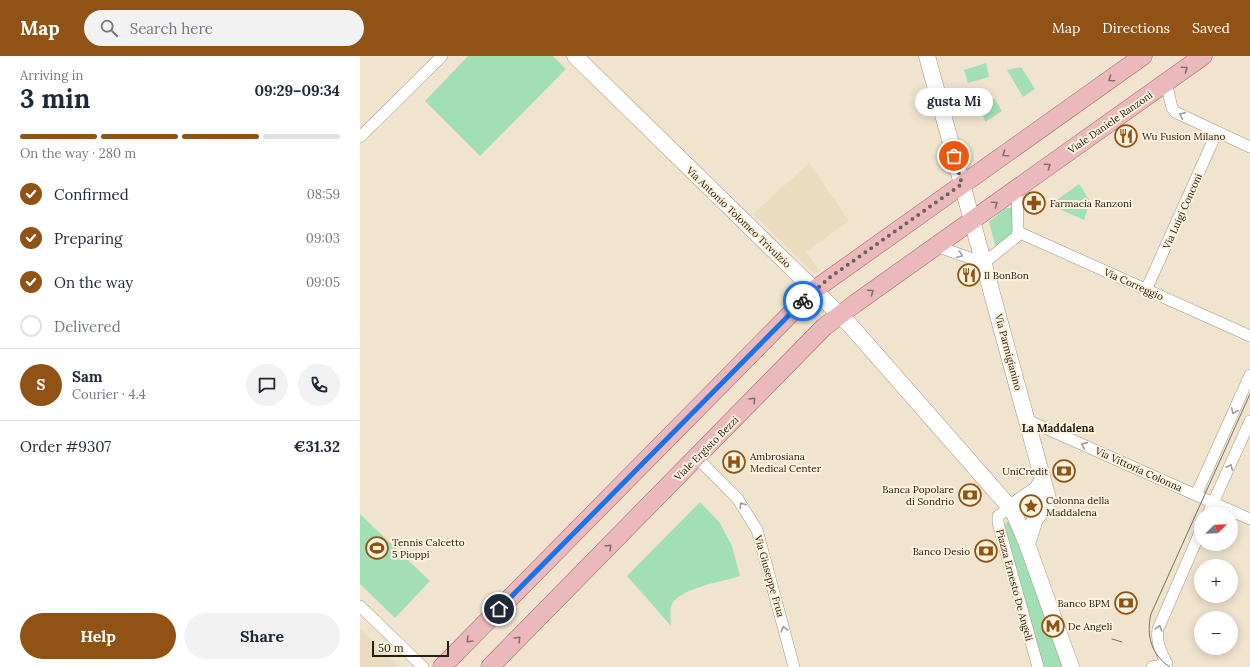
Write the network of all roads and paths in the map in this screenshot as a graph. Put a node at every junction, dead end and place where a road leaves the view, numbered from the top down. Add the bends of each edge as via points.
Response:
1 (442, 56) edge
2 (575, 56) edge
3 (927, 56) edge
4 (1143, 56) edge
5 (1203, 56) edge
6 (1166, 82) junction
7 (1217, 132) junction
8 (360, 137) edge
9 (1250, 147) edge
10 (962, 184) junction
11 (1017, 188) junction
12 (973, 220) junction
13 (1018, 232) junction
14 (936, 246) junction
15 (984, 262) junction
16 (814, 290) junction
17 (1146, 290) junction
18 (839, 315) junction
19 (1250, 336) edge
20 (1250, 375) edge
21 (1027, 420) junction
22 (1250, 421) edge
23 (696, 458) junction
24 (1043, 480) junction
25 (1196, 495) junction
26 (1214, 502) junction
27 (1212, 507) edge
28 (1010, 508) junction
29 (1250, 519) edge
30 (1027, 544) junction
31 (1194, 546) edge
32 (360, 606) edge
33 (1171, 666) edge
34 (424, 667) edge
35 (442, 667) edge
36 (490, 667) edge
37 (794, 667) edge
38 (1038, 667) edge
39 (1071, 667) edge
40 (1152, 667) edge

1 - 8 street
2 - 16 street, Via Antonio Tolomeo Trivulzio
3 - 10 street, Via Parmigianino
4 -> 10 main road
6 -> 5 main road, Viale Daniele Ranzoni
7 -> 6 street via 1175,112
11 -> 6 main road, Viale Daniele Ranzoni
7 - 9 street
7 - 17 street, Via Luigi Conconi
10 - 12 street, Via Parmigianino
10 - 16 main road
12 -> 11 main road, Viale Daniele Ranzoni
11 - 13 street
12 - 14 main road, Viale Ergisto Bezzi
12 - 15 street, Via Parmigianino
13 - 15 street via 1016,237
13 - 17 street, Via Correggio
14 -> 15 street
18 -> 14 main road, Viale Ergisto Bezzi
15 - 21 street, Via Parmigianino
16 - 18 street, Via Antonio Tolomeo Trivulzio
16 -> 35 main road
17 - 19 street, Via Correggio
23 -> 18 main road, Viale Ergisto Bezzi via 824,327
18 - 28 street, Via Antonio Tolomeo Trivulzio
20 -> 25 street
21 - 24 street, Via Parmigianino
25 -> 21 street, Via Vittoria Colonna
26 -> 22 street
36 -> 23 main road, Viale Ergisto Bezzi
37 -> 23 street, Via Giuseppe Frua via 757,530 737,498
24 - 28 street, Piazza Ernesto De Angeli via 1036,490
24 - 30 street, Via Parmigianino via 1049,502 1035,520
25 - 26 street, Via Vittoria Colonna
26 - 27 street
26 - 29 street, Via Vittoria Colonna
28 - 30 street, Piazza Ernesto De Angeli
28 - 38 street, Piazza Ernesto De Angeli via 998,516 998,523
30 - 39 street, Piazza Ernesto De Angeli
33 -> 31 street via 1158,646 1156,638
32 - 34 street
33 - 40 street

